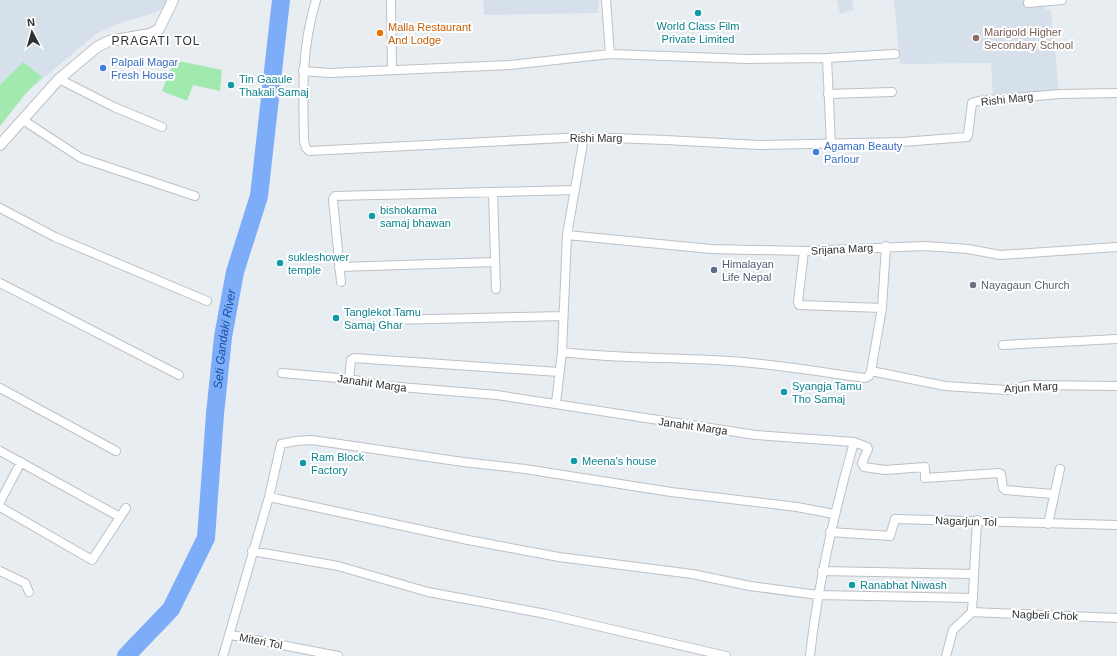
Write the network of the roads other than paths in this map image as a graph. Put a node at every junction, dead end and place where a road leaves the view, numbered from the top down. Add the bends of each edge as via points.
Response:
1 (173, 0) edge
2 (316, 0) edge
3 (391, 0) edge
4 (606, 0) edge
5 (1062, 0) edge
6 (1028, 3) dead end
7 (610, 54) junction
8 (895, 54) dead end
9 (827, 58) junction
10 (392, 70) junction
11 (302, 71) junction
12 (59, 78) junction
13 (892, 92) dead end
14 (1117, 93) edge
15 (828, 94) junction
16 (24, 120) junction
17 (162, 127) dead end
18 (584, 137) junction
19 (0, 145) edge
20 (831, 145) junction
21 (575, 190) junction
22 (493, 193) junction
23 (195, 196) dead end
24 (0, 208) edge
25 (567, 235) junction
26 (886, 246) junction
27 (1117, 247) edge
28 (804, 251) junction
29 (495, 262) junction
30 (339, 267) junction
31 (341, 282) dead end
32 (0, 283) edge
33 (496, 289) dead end
34 (207, 301) dead end
35 (882, 308) junction
36 (563, 316) junction
37 (388, 320) dead end
38 (1117, 339) edge
39 (1003, 345) dead end
40 (562, 352) junction
41 (871, 371) junction
42 (559, 372) junction
43 (282, 373) dead end
44 (179, 375) dead end
45 (348, 379) junction
46 (1117, 386) edge
47 (0, 388) edge
48 (556, 403) junction
49 (854, 442) junction
50 (0, 451) edge
51 (116, 451) dead end
52 (21, 462) junction
53 (1060, 469) dead end
54 (1053, 494) junction
55 (269, 497) junction
56 (0, 502) edge
57 (0, 507) edge
58 (126, 508) dead end
59 (834, 514) junction
60 (120, 517) junction
61 (977, 520) junction
62 (1048, 524) junction
63 (1117, 525) edge
64 (830, 532) junction
65 (252, 551) junction
66 (0, 571) edge
67 (822, 571) junction
68 (974, 574) junction
69 (29, 592) dead end
70 (818, 595) junction
71 (973, 598) junction
72 (972, 612) junction
73 (1117, 618) edge
74 (231, 635) junction
75 (223, 656) edge
76 (338, 656) edge
77 (726, 656) edge
78 (810, 656) edge
79 (946, 656) edge

1 - 12 street via 159,29 150,34 109,40 96,47
2 - 11 street
3 - 10 street
4 - 7 street
5 - 6 street
7 - 9 street via 748,59
7 - 10 street via 510,65
8 - 9 street
9 - 15 street
10 - 11 street
11 - 18 street, Rishi Marg via 304,141 307,150 361,150
12 - 16 street
12 - 17 street via 114,107
13 - 15 street
14 - 20 street, Rishi Marg via 1060,94 978,101 972,103 967,137
15 - 20 street
16 - 19 street
16 - 23 street via 81,158
18 - 20 street, Rishi Marg via 758,145
18 - 21 street
21 - 22 street
21 - 25 street
22 - 29 street
22 - 30 street via 335,196 333,199
24 - 34 street via 55,236
25 - 28 street, Srijana Marg via 711,249
25 - 36 street
26 - 27 street, Srijana Marg via 946,247 1000,255
26 - 28 street, Srijana Marg
26 - 35 street
28 - 35 street via 799,305
29 - 30 street
29 - 33 street
30 - 31 street
32 - 44 street
35 - 41 street
36 - 37 street
36 - 40 street
38 - 39 street
40 - 41 street via 757,363 865,378 868,378
40 - 42 street
41 - 46 street, Arjun Marg via 945,386 1007,390 1030,385
42 - 45 street via 354,358 351,360
42 - 48 street
43 - 45 street, Janahit Marga
45 - 48 street, Janahit Marga via 388,386 497,395
47 - 51 street
48 - 49 street, Janahit Marga via 756,435
49 - 54 street via 868,449 862,463 864,467 885,470 925,467 925,478 999,473 1005,490
49 - 59 street
50 - 52 street
52 - 56 street
52 - 60 street
53 - 54 street
54 - 62 street
55 - 59 street via 281,444 296,440 312,440
55 - 65 street
55 - 70 street via 559,557 692,574 750,586
57 - 60 street via 92,560
58 - 60 street
59 - 64 street
61 - 62 street, Nagarjun Tol
61 - 64 street, Nagarjun Tol via 895,519 890,536
61 - 68 street
62 - 63 street, Nagarjun Tol
64 - 67 street
65 - 74 street
65 - 77 street via 338,566 428,592 546,614
66 - 69 street via 25,583
67 - 68 street
67 - 70 street
68 - 71 street
70 - 71 street
70 - 78 street
71 - 72 street
72 - 73 street, Nagbeli Chok
72 - 79 street via 954,630
74 - 75 street
74 - 76 street, Miteri Tol

